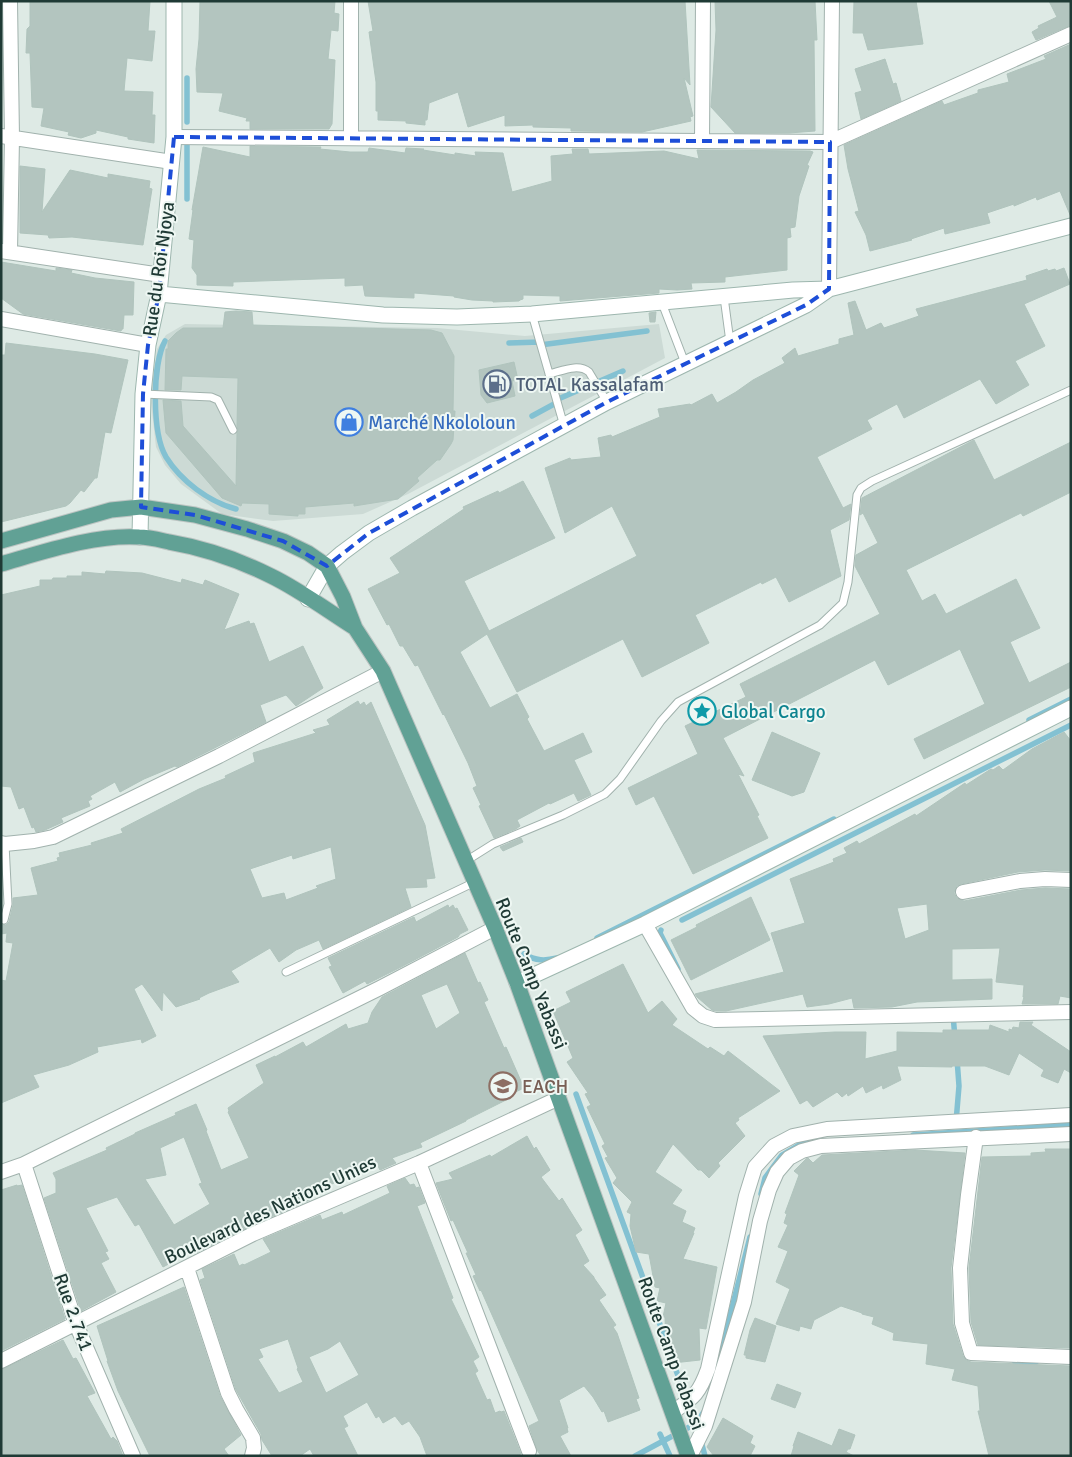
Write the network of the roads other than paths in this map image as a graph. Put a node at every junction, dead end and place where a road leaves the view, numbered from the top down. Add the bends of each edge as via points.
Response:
1 (10, 1) edge
2 (174, 1) edge
3 (351, 1) edge
4 (703, 1) edge
5 (832, 1) edge
6 (1071, 34) edge
7 (7, 137) edge
8 (174, 137) junction
9 (350, 138) junction
10 (702, 141) junction
11 (830, 142) junction
12 (172, 162) junction
13 (1071, 226) edge
14 (6, 251) edge
15 (161, 275) junction
16 (829, 289) junction
17 (159, 294) junction
18 (724, 297) junction
19 (662, 303) junction
20 (532, 314) junction
21 (1, 319) edge
22 (730, 342) junction
23 (148, 344) junction
24 (685, 363) junction
25 (550, 374) junction
26 (1071, 390) edge
27 (143, 394) junction
28 (607, 402) junction
29 (564, 426) junction
30 (234, 430) dead end
31 (141, 507) junction
32 (140, 536) junction
33 (1, 541) edge
34 (1, 564) edge
35 (328, 566) junction
36 (308, 599) junction
37 (355, 628) junction
38 (383, 671) junction
39 (1071, 708) edge
40 (3, 843) edge
41 (465, 861) junction
42 (1071, 880) edge
43 (474, 882) junction
44 (963, 892) dead end
45 (4, 920) dead end
46 (646, 924) junction
47 (494, 928) junction
48 (286, 972) dead end
49 (517, 983) junction
50 (1071, 1012) edge
51 (559, 1098) junction
52 (1071, 1115) edge
53 (1071, 1134) edge
54 (976, 1138) junction
55 (419, 1163) junction
56 (24, 1164) junction
57 (1, 1172) edge
58 (187, 1268) junction
59 (76, 1324) junction
60 (1071, 1357) edge
61 (1, 1361) edge
62 (674, 1416) junction
63 (529, 1451) dead end
64 (687, 1452) edge
65 (132, 1456) edge
66 (252, 1456) edge

1 - 7 street
2 - 8 street, Rue du Roi Njoya
3 - 9 street
4 - 10 street
5 - 11 street
6 - 11 street
7 - 12 street
7 - 14 street
8 - 9 street
8 - 12 street, Rue du Roi Njoya
9 - 10 street
10 - 11 street
11 - 16 street
12 - 15 street, Rue du Roi Njoya
13 - 16 street
14 - 15 street
15 - 17 street, Rue du Roi Njoya
16 - 18 street
16 - 22 street via 806,305
17 - 20 street via 383,315
17 - 23 street, Rue du Roi Njoya
18 - 19 street
18 - 22 lane
19 - 20 street
19 - 24 lane
20 - 25 lane
21 - 23 street
22 - 24 street
23 - 27 street, Rue du Roi Njoya
24 - 28 street
25 - 28 lane via 584,368
25 - 29 lane
26 - 41 lane via 861,488 857,495 843,603 826,620 678,702 605,794 493,844
27 - 30 lane via 211,397 218,400
27 - 31 street, Rue du Roi Njoya
28 - 29 street
29 - 35 street via 369,533
31 - 32 street, Rue du Roi Njoya
31 - 33 main road via 111,510
31 - 35 main road via 196,514 247,529 283,541
32 - 34 main road via 89,541
32 - 36 main road via 186,545 226,558 272,576
35 - 36 street
35 - 37 main road
36 - 37 main road
37 - 38 main road, Route Camp Yabassi
38 - 40 street via 53,837
38 - 41 main road, Route Camp Yabassi
39 - 46 street
40 - 45 lane via 8,904
41 - 43 main road, Route Camp Yabassi
42 - 44 street via 1020,881
43 - 47 main road, Route Camp Yabassi
43 - 48 lane
46 - 49 street
46 - 50 street via 693,1008 715,1020
47 - 49 main road, Route Camp Yabassi
47 - 56 street
49 - 51 main road, Route Camp Yabassi
51 - 55 street, Boulevard des Nations Unies
51 - 62 main road, Route Camp Yabassi
52 - 62 street via 826,1129 793,1136 774,1146 755,1167 746,1196 708,1369 693,1398
53 - 54 street
54 - 60 street via 960,1268 962,1323 971,1353
54 - 64 street via 821,1146 802,1150 789,1158 768,1190 744,1302 705,1426
55 - 58 street, Boulevard des Nations Unies via 253,1234
55 - 63 street
56 - 57 street
56 - 59 street, Rue 2.741
58 - 59 street, Boulevard des Nations Unies
58 - 66 street via 228,1393 253,1438
59 - 61 street, Boulevard des Nations Unies
59 - 65 street, Rue 2.741
62 - 64 main road, Route Camp Yabassi

